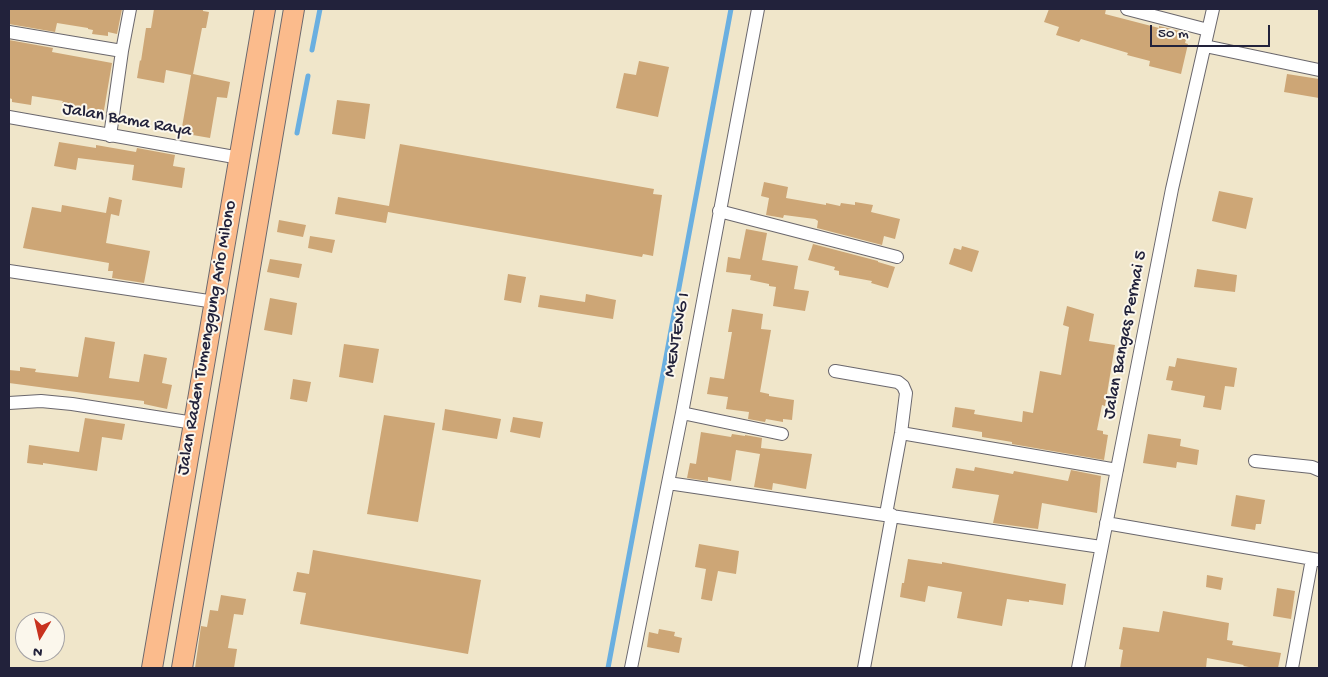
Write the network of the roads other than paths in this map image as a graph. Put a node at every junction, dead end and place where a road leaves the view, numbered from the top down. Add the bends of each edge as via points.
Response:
1 (130, 9) edge
2 (265, 9) edge
3 (294, 9) edge
4 (758, 9) edge
5 (1127, 9) edge
6 (1213, 9) edge
7 (1208, 30) junction
8 (9, 32) edge
9 (1205, 46) junction
10 (122, 51) junction
11 (1319, 70) edge
12 (9, 117) edge
13 (110, 136) junction
14 (240, 158) junction
15 (719, 211) junction
16 (897, 257) dead end
17 (9, 271) edge
18 (215, 302) junction
19 (835, 371) dead end
20 (9, 402) edge
21 (682, 413) junction
22 (194, 423) junction
23 (901, 433) junction
24 (782, 434) dead end
25 (1255, 462) dead end
26 (1117, 470) junction
27 (1319, 470) edge
28 (668, 483) junction
29 (889, 515) junction
30 (1106, 523) junction
31 (1101, 547) junction
32 (1316, 560) edge
33 (152, 668) edge
34 (182, 668) edge
35 (631, 668) edge
36 (864, 668) edge
37 (1078, 668) edge
38 (1292, 668) edge

1 - 10 street
2 - 14 highway, Jalan Raden Tumenggung Ario Milono
3 - 34 highway, Jalan Raden Tumenggung Ario Milono
4 - 15 street, MENTENG I
5 - 7 street
6 - 7 street, Jalan Bangas Permai 5
7 - 9 street, Jalan Bangas Permai 5
8 - 10 street
9 - 11 street
9 - 26 street, Jalan Bangas Permai 5 via 1172,189
10 - 13 street
12 - 13 street, Jalan Bama Raya
13 - 14 street, Jalan Bama Raya
14 - 18 highway, Jalan Raden Tumenggung Ario Milono
15 - 16 street
15 - 21 street, MENTENG I
17 - 18 street
18 - 22 highway, Jalan Raden Tumenggung Ario Milono
19 - 23 street via 898,382 903,386 906,393
20 - 22 street via 72,404
21 - 24 street
21 - 28 street, MENTENG I
22 - 33 highway, Jalan Raden Tumenggung Ario Milono
23 - 26 street
23 - 29 street
25 - 27 street
26 - 30 street, Jalan Bangas Permai 5
28 - 29 street
28 - 35 street, MENTENG I
29 - 31 street
29 - 36 street
30 - 31 street, Jalan Bangas Permai 5
30 - 32 street
31 - 37 street, Jalan Bangas Permai 5
32 - 38 street

